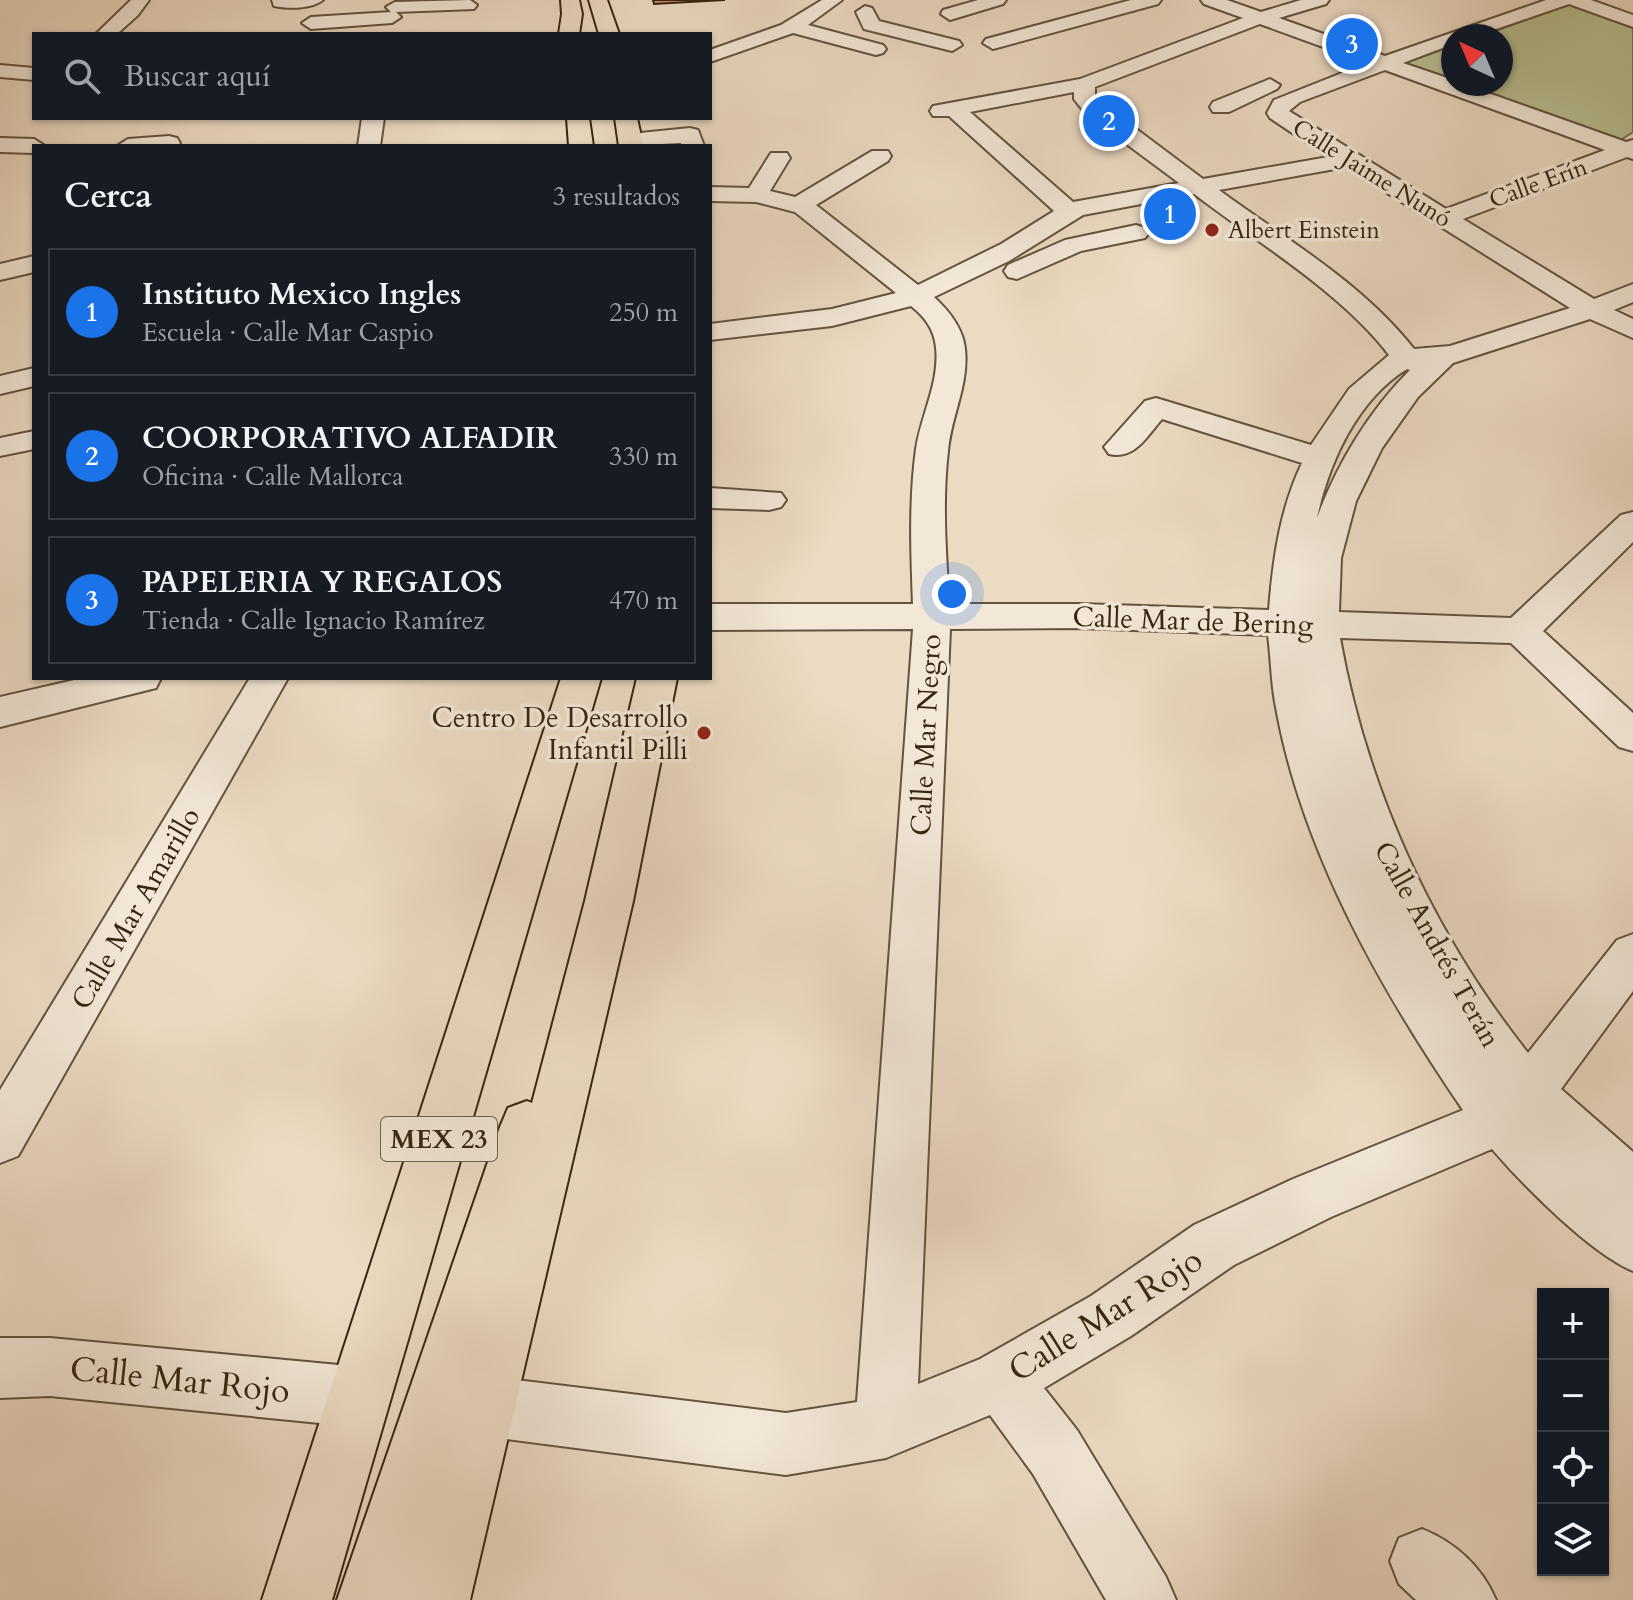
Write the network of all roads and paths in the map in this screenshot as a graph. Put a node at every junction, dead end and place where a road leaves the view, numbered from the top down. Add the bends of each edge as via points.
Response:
1 (140, 0) edge
2 (314, 0) edge
3 (997, 0) edge
4 (1152, 0) edge
5 (1210, 0) edge
6 (1320, 0) edge
7 (1564, 0) edge
8 (1574, 0) edge
9 (280, 2) edge
10 (591, 4) edge
11 (827, 4) edge
12 (468, 5) dead end
13 (865, 12) junction
14 (393, 14) edge
15 (950, 14) dead end
16 (909, 17) dead end
17 (1260, 18) junction
18 (1633, 21) edge
19 (311, 23) dead end
20 (1493, 24) edge
21 (789, 26) junction
22 (108, 32) edge
23 (570, 32) edge
24 (578, 32) edge
25 (608, 32) edge
26 (616, 32) edge
27 (1441, 42) edge
28 (993, 43) dead end
29 (952, 45) dead end
30 (876, 49) dead end
31 (712, 55) edge
32 (1383, 62) junction
33 (0, 71) edge
34 (32, 74) edge
35 (1085, 84) junction
36 (1267, 96) junction
37 (1221, 107) dead end
38 (181, 120) edge
39 (373, 120) edge
40 (578, 120) edge
41 (629, 135) edge
42 (168, 144) edge
43 (369, 144) edge
44 (581, 144) edge
45 (692, 144) edge
46 (0, 145) edge
47 (32, 146) edge
48 (1631, 150) edge
49 (880, 156) dead end
50 (779, 158) dead end
51 (1349, 160) junction
52 (1198, 187) junction
53 (712, 194) edge
54 (756, 195) junction
55 (799, 205) junction
56 (1069, 211) junction
57 (1443, 218) junction
58 (1136, 233) dead end
59 (32, 264) edge
60 (972, 269) junction
61 (0, 272) edge
62 (1633, 292) edge
63 (915, 295) junction
64 (1593, 310) junction
65 (1633, 330) edge
66 (712, 332) edge
67 (1426, 360) junction
68 (32, 377) edge
69 (0, 385) edge
70 (32, 440) edge
71 (0, 447) edge
72 (1120, 447) dead end
73 (1319, 458) junction
74 (712, 498) edge
75 (769, 500) dead end
76 (1633, 523) edge
77 (932, 615) junction
78 (712, 617) edge
79 (1303, 623) junction
80 (1520, 631) junction
81 (134, 680) edge
82 (268, 680) edge
83 (580, 680) edge
84 (657, 680) edge
85 (0, 712) edge
86 (1633, 736) edge
87 (609, 901) junction
88 (1633, 954) edge
89 (1515, 1105) junction
90 (0, 1138) edge
91 (1633, 1187) edge
92 (1633, 1243) edge
93 (0, 1368) edge
94 (1001, 1380) junction
95 (360, 1397) junction
96 (483, 1406) junction
97 (886, 1428) junction
98 (297, 1600) edge
99 (372, 1600) edge
100 (435, 1600) edge
101 (1143, 1600) edge

1 - 22 street
2 - 9 street
3 - 15 street
4 - 28 street
5 - 17 street
6 - 17 street
7 - 20 street, Calle Jaime Nunó
8 - 18 street
10 - 23 main road
10 - 24 main road
10 - 25 main road
10 - 26 main road
11 - 13 street
11 - 21 street
12 - 14 street
13 - 16 street
13 - 29 street via 871,25
14 - 19 street
17 - 32 street
17 - 35 street
21 - 30 street
21 - 31 street
27 - 32 street, Calle Jaime Nunó
32 - 36 street, Calle Jaime Nunó via 1293,98
32 - 48 street
33 - 34 street
35 - 52 street via 1084,99 1094,109
35 - 56 street via 947,110
36 - 37 street
36 - 51 street, Calle Jaime Nunó via 1278,113
38 - 42 street
39 - 43 street
40 - 44 main road
41 - 45 street via 690,135
46 - 47 street
48 - 57 street, Calle Erín
49 - 55 street
50 - 54 street
51 - 52 street
51 - 57 street, Calle Jaime Nunó
52 - 56 street
52 - 67 street
53 - 54 street, Calle Mar Negro
54 - 55 street, Calle Mar Negro
55 - 63 street, Calle Mar Negro
56 - 60 street
57 - 64 street, Calle Jaime Nunó
58 - 60 street via 1074,245 1012,272
59 - 61 street
60 - 63 street
62 - 64 street, Calle Andrés Terán
63 - 66 street via 848,317
63 - 77 street, Calle Mar Negro via 942,320 952,357 926,495
64 - 65 street, Calle Jaime Nunó
64 - 67 street, Calle Andrés Terán
67 - 73 street, Calle Andrés Terán via 1366,390
67 - 79 street, Calle Andrés Terán via 1356,463 1333,517 1321,576
68 - 69 street
70 - 71 street
72 - 73 street via 1156,407
73 - 79 street, Calle Andrés Terán via 1289,555
74 - 75 street
76 - 80 street
77 - 78 street, Calle Mar de Bering
77 - 79 street, Calle Mar de Bering
77 - 97 street, Calle Mar Negro
79 - 80 street, Calle Mar de Bering
79 - 89 street, Calle Andrés Terán via 1296,704 1313,777 1350,870 1405,977 1474,1084
80 - 86 street
81 - 85 street
82 - 90 street, Calle Mar Amarillo
83 - 95 main road, MEX 23
84 - 87 main road, MEX 23
87 - 96 main road
87 - 99 main road, MEX 23 via 511,1171
88 - 89 street
89 - 91 street, Calle Andrés Terán via 1551,1116
89 - 92 street, Calle Andrés Terán via 1520,1142
89 - 94 street, Calle Mar Rojo via 1214,1245 1111,1316
93 - 95 street, Calle Mar Rojo via 50,1367
94 - 97 street, Calle Mar Rojo
94 - 101 street via 1055,1452
95 - 98 main road, MEX 23
96 - 97 street, Calle Mar Rojo via 786,1444
96 - 100 main road

